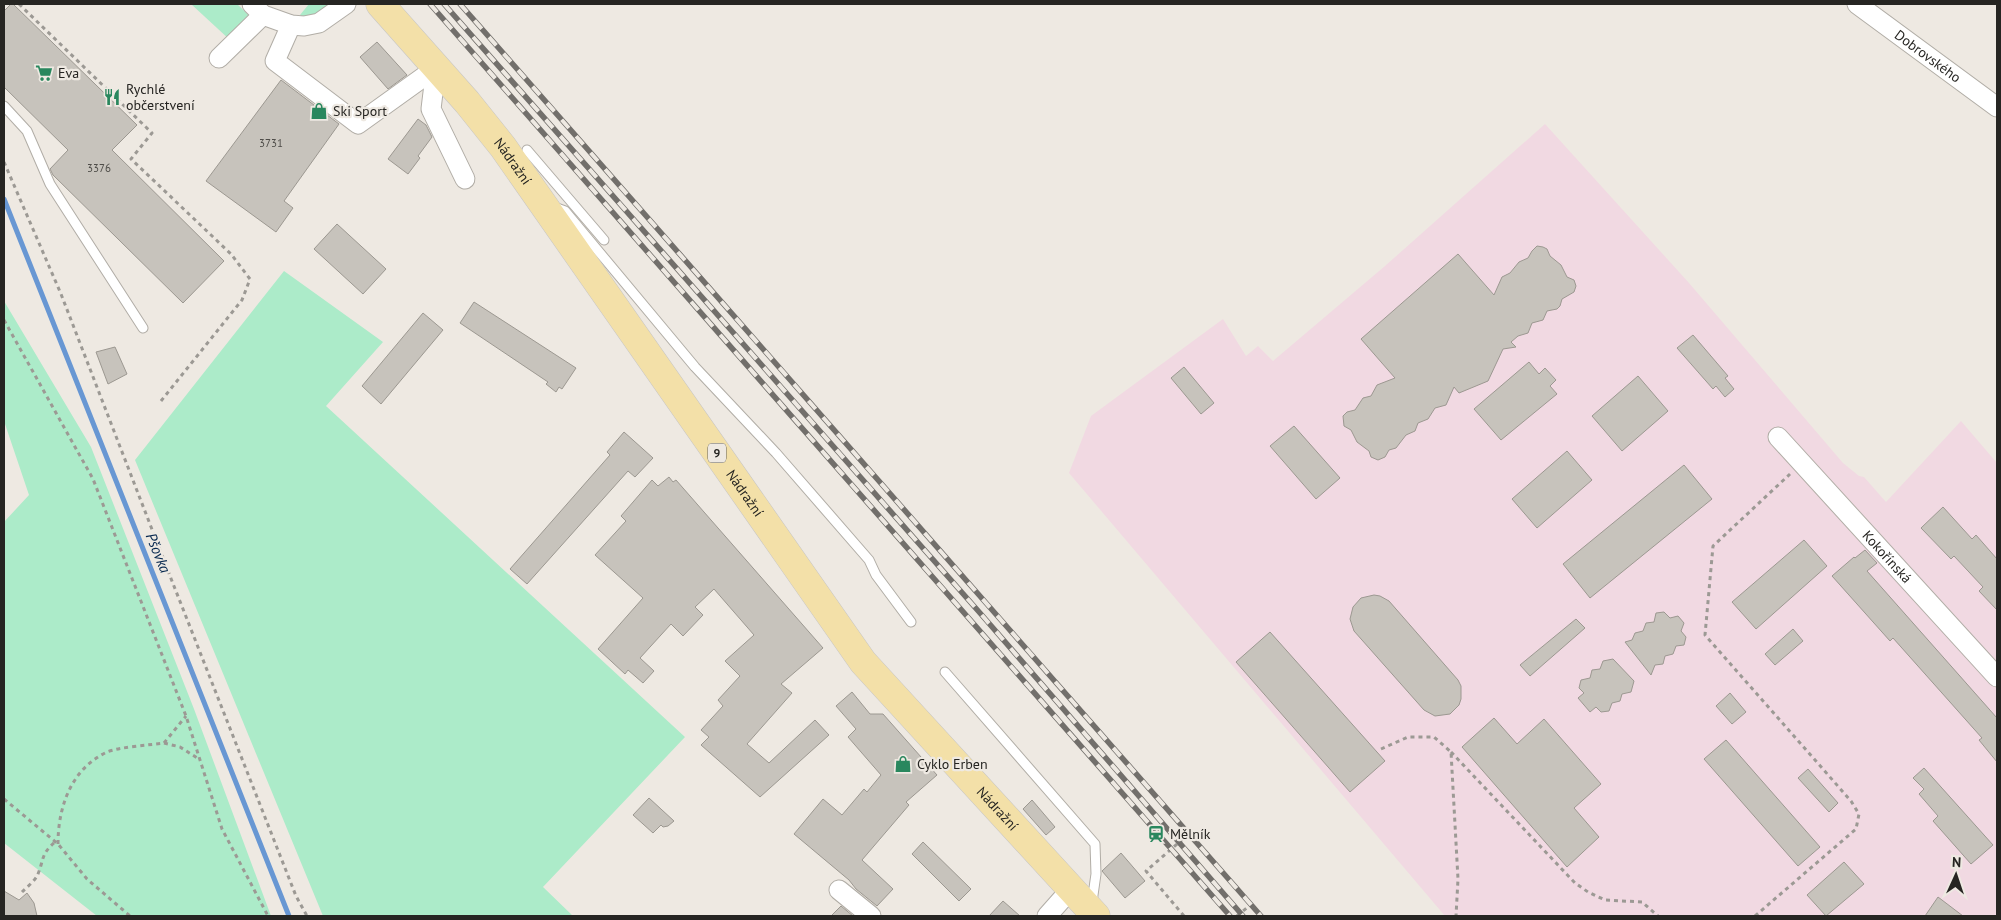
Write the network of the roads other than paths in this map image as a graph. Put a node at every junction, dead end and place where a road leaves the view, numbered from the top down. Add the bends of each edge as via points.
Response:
1 (346, 4) edge
2 (380, 4) edge
3 (1857, 4) edge
4 (258, 9) edge
5 (291, 25) junction
6 (219, 58) dead end
7 (436, 68) junction
8 (4, 106) edge
9 (1997, 107) edge
10 (527, 150) dead end
11 (464, 179) dead end
12 (551, 195) junction
13 (604, 240) dead end
14 (143, 328) dead end
15 (1778, 437) dead end
16 (910, 622) dead end
17 (945, 672) dead end
18 (1997, 677) edge
19 (1071, 889) junction
20 (839, 890) dead end
21 (1093, 913) edge
22 (872, 916) edge
23 (1047, 916) edge

1 - 5 street via 319,23
2 - 7 main road, Nádražní / 9
3 - 9 street, Dobrovského
4 - 5 street
4 - 6 street
5 - 7 street via 275,62 358,124
7 - 11 street via 431,109
7 - 12 main road, Nádražní / 9
8 - 14 lane via 27,131 50,184
10 - 12 lane
12 - 13 lane
12 - 16 lane via 695,367 776,453 869,560
12 - 19 main road, Nádražní / 9 via 864,662
15 - 18 street, Kokořínská
17 - 21 lane via 1095,844
19 - 21 main road, Nádražní / 9
19 - 23 street
20 - 22 street

